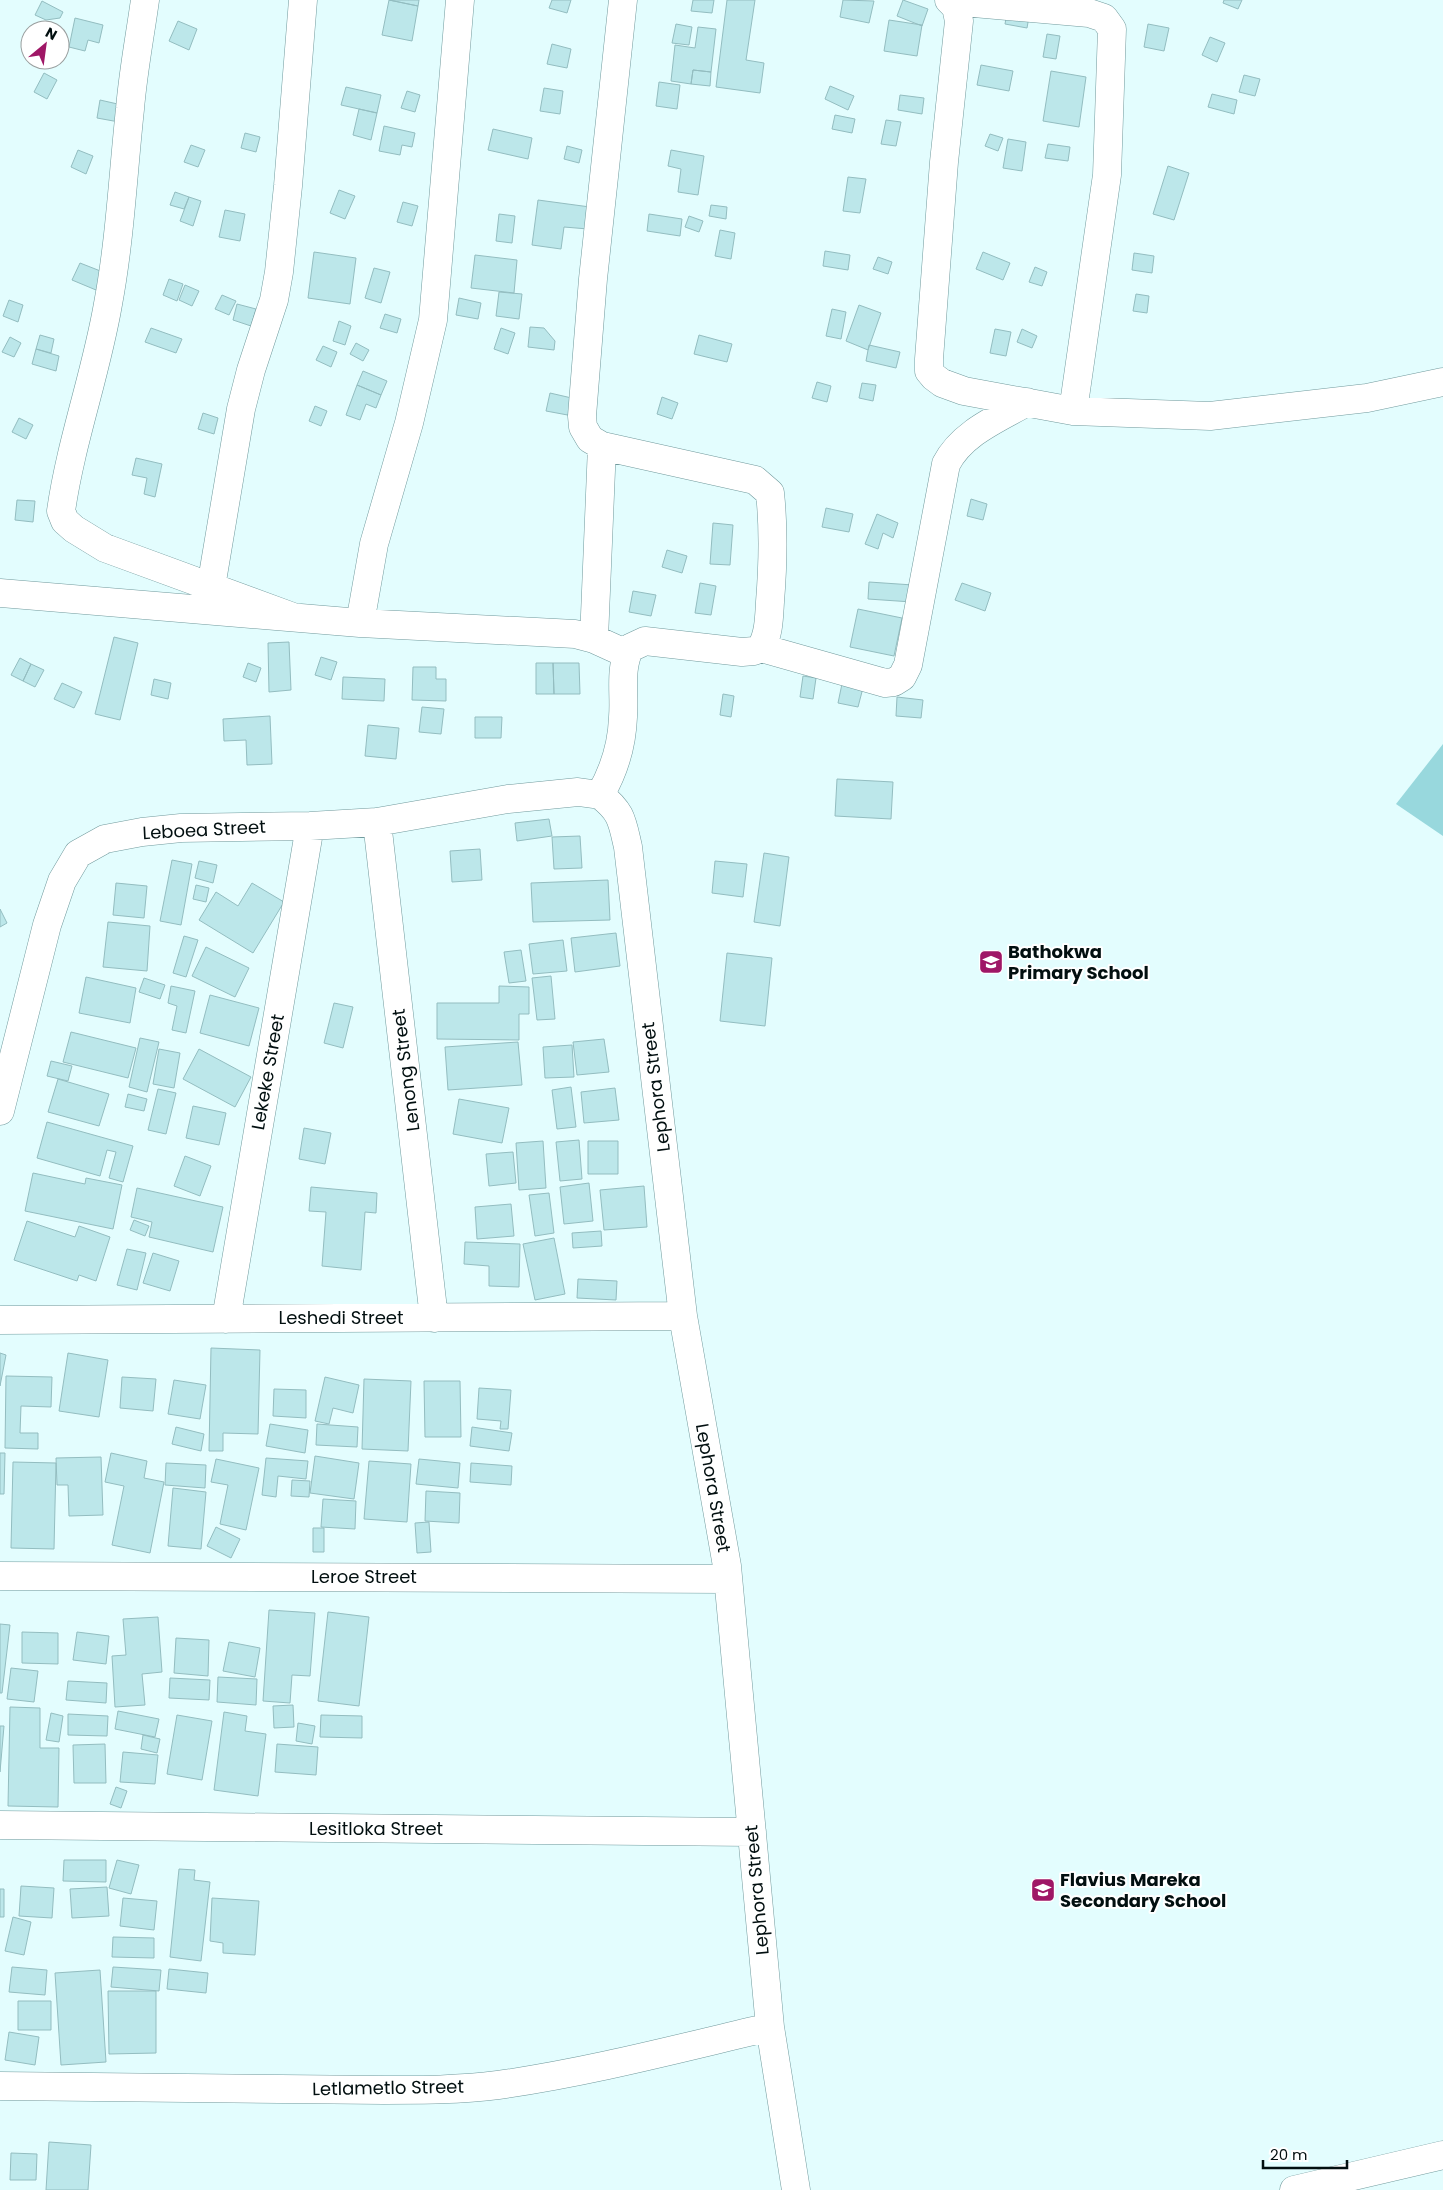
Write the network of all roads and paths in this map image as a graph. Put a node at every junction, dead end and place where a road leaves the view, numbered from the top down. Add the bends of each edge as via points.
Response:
1 (145, 0) edge
2 (303, 0) edge
3 (460, 0) edge
4 (623, 0) edge
5 (950, 0) edge
6 (1443, 382) edge
7 (1027, 402) junction
8 (1073, 411) junction
9 (602, 446) junction
10 (211, 587) junction
11 (0, 593) edge
12 (293, 617) junction
13 (360, 623) junction
14 (594, 639) junction
15 (762, 648) junction
16 (627, 654) junction
17 (600, 795) junction
18 (377, 822) junction
19 (310, 826) junction
20 (0, 1111) edge
21 (683, 1316) junction
22 (226, 1318) junction
23 (434, 1318) junction
24 (0, 1320) edge
25 (0, 1576) edge
26 (727, 1579) junction
27 (0, 1826) edge
28 (752, 1832) junction
29 (770, 2027) junction
30 (0, 2086) edge
31 (1443, 2155) edge
32 (796, 2190) edge
33 (1294, 2190) edge

1 - 10 street via 109,302 61,510 74,529 105,548
2 - 10 street via 279,272 274,300 240,409
3 - 13 street via 433,320 412,415 374,544
4 - 9 street via 583,400 583,427 590,439
5 - 7 street via 960,21 944,162 928,359 930,371 942,383 964,391
5 - 8 street via 1089,13 1104,18 1112,29 1107,175
6 - 8 street via 1367,398 1210,416
7 - 8 street
7 - 15 street via 972,433 946,464 914,637 902,677 885,683
9 - 14 street
9 - 15 street via 740,475 755,480 770,493 773,572 768,628
10 - 12 street
11 - 12 street
12 - 13 street
13 - 14 street via 555,632
14 - 16 street
15 - 16 street via 742,652 646,641 634,645
16 - 17 street via 617,758
17 - 18 street, Leboea Street via 578,792 508,799
17 - 21 street, Lephora Street via 620,815 628,847
18 - 19 street, Leboea Street
18 - 23 street, Lenong Street
19 - 20 street, Leboea Street via 181,828 142,832 105,839 78,854 62,881 47,925
19 - 22 street, Lekeke Street
21 - 23 street, Leshedi Street
21 - 26 street, Lephora Street
22 - 23 street, Leshedi Street
22 - 24 street, Leshedi Street
25 - 26 street, Leroe Street
26 - 28 street, Lephora Street
27 - 28 street, Lesitloka Street
28 - 29 street, Lephora Street
29 - 30 street, Letlametlo Street via 496,2086 384,2090
29 - 32 street, Lephora Street
31 - 33 street

